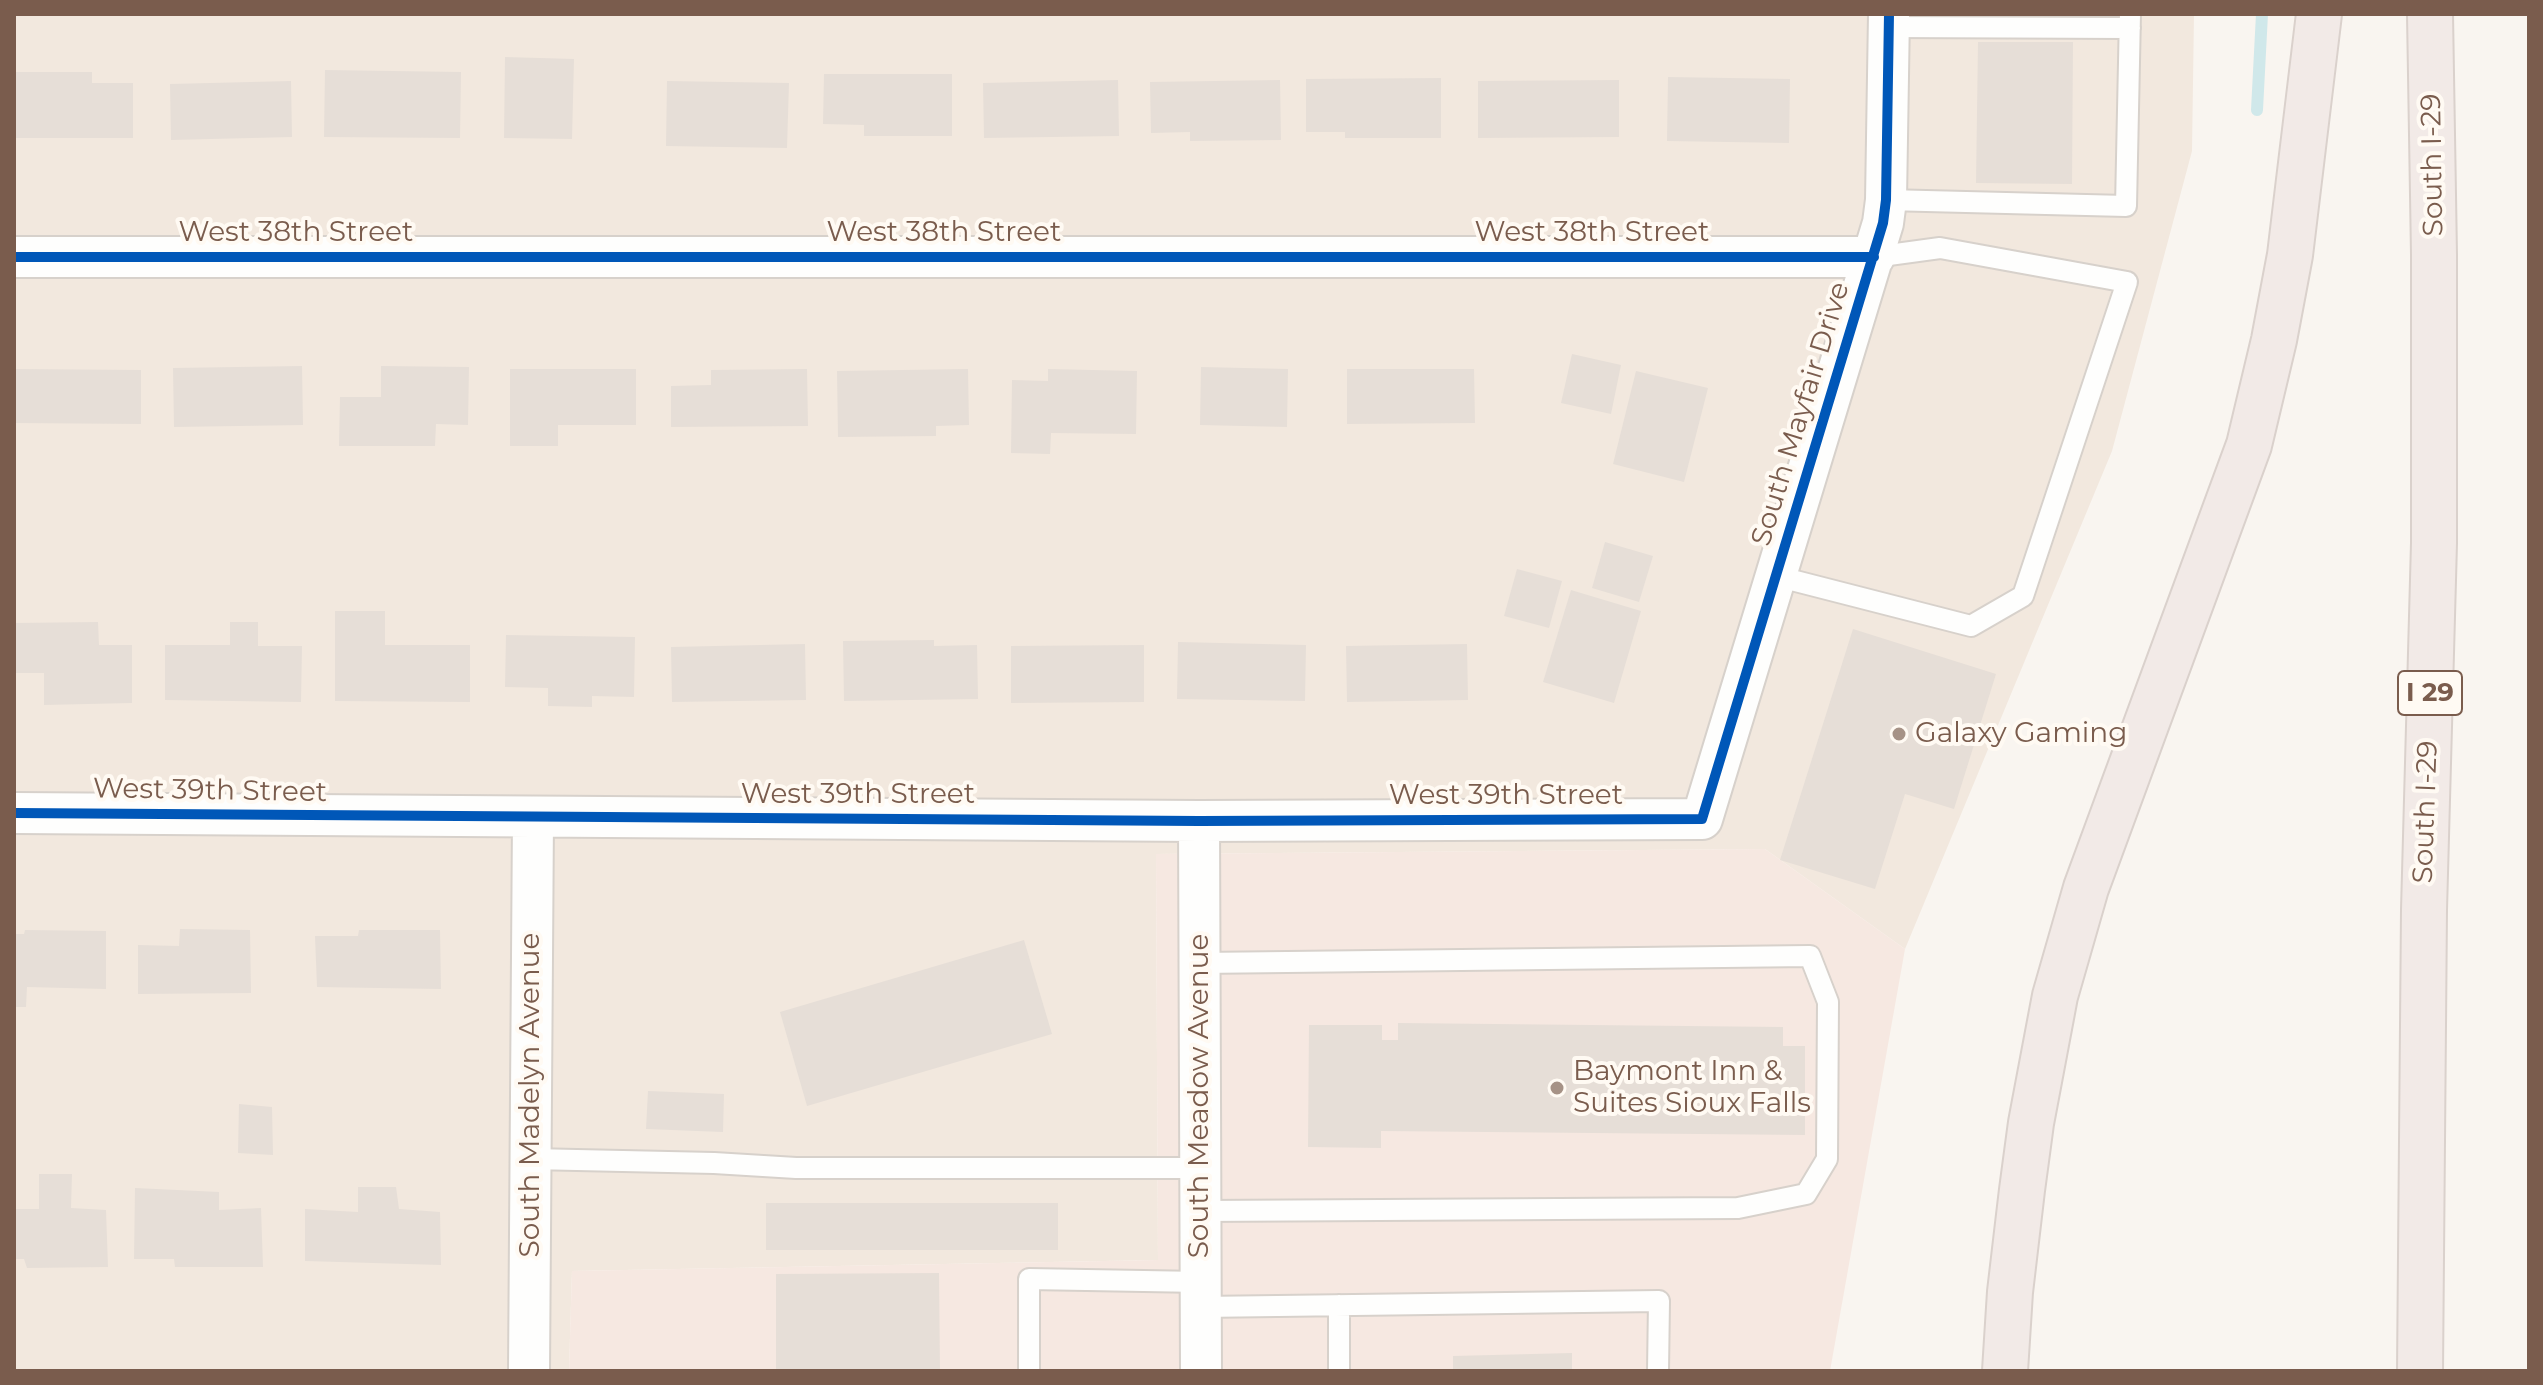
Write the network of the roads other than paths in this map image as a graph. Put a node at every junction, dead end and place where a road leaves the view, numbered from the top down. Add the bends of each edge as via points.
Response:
1 (2319, 14) edge
2 (2430, 14) edge
3 (1889, 20) edge
4 (2130, 21) edge
5 (1886, 200) junction
6 (14, 257) edge
7 (1874, 257) junction
8 (1776, 576) junction
9 (14, 813) edge
10 (533, 818) junction
11 (1702, 819) joint
12 (1199, 821) junction
13 (1200, 963) junction
14 (531, 1159) junction
15 (1201, 1168) junction
16 (1201, 1211) junction
17 (1201, 1294) junction
18 (1339, 1305) junction
19 (529, 1371) edge
20 (1029, 1371) edge
21 (1201, 1371) edge
22 (1339, 1371) edge
23 (1658, 1371) edge
24 (2005, 1371) edge
25 (2420, 1371) edge

1 - 24 highway via 2290,255 2249,445 2086,888 2055,996 2022,1190
2 - 25 highway, South I-29 / I 29 via 2434,543
3 - 4 lane
3 - 5 street, South Mayfair Drive
4 - 5 lane via 2126,206
5 - 7 street, South Mayfair Drive
6 - 7 street, West 38th Street
7 - 8 street, South Mayfair Drive
7 - 8 lane via 1940,248 2127,282 2023,596 1971,626
8 - 11 street, South Mayfair Drive
9 - 10 street, West 39th Street
10 - 12 street, West 39th Street
10 - 14 street, South Madelyn Avenue
11 - 12 street, West 39th Street
12 - 13 street, South Meadow Avenue
13 - 15 street, South Meadow Avenue
13 - 16 lane via 1810,956 1828,1002 1827,1159 1806,1194 1738,1208
14 - 15 lane via 796,1168
14 - 19 street, South Madelyn Avenue
15 - 16 street, South Meadow Avenue
16 - 17 street, South Meadow Avenue
17 - 18 lane
17 - 20 lane via 1029,1279
17 - 21 street, South Meadow Avenue
18 - 22 lane
18 - 23 lane via 1659,1301

